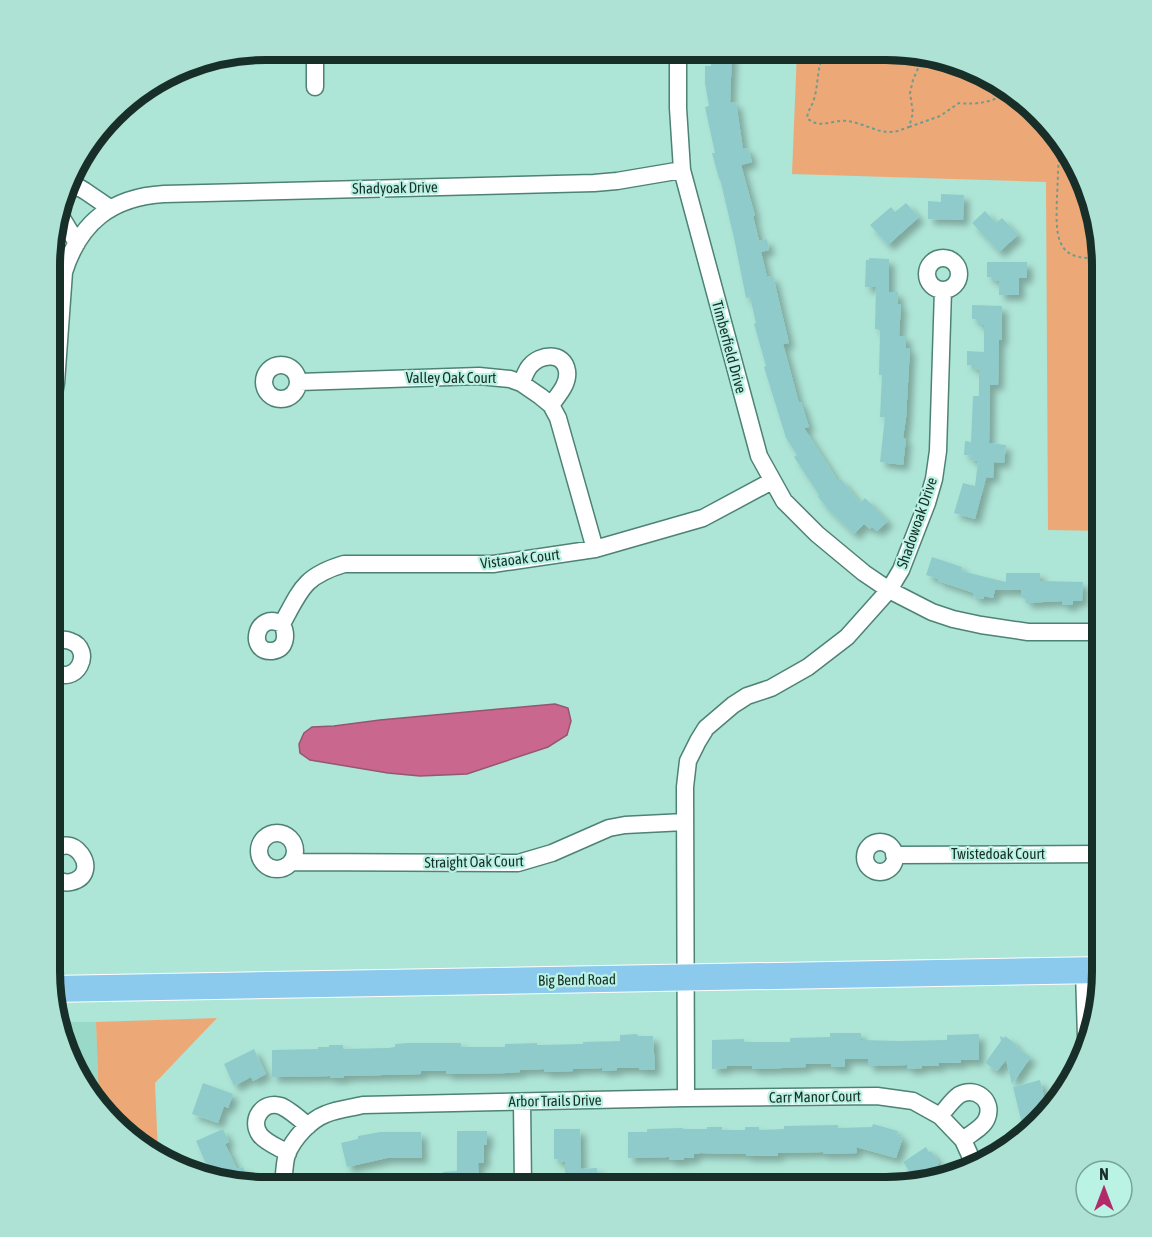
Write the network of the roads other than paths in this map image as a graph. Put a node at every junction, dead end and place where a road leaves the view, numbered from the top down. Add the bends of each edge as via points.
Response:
1 (315, 60) edge
2 (678, 60) edge
3 (315, 87) dead end
4 (682, 170) junction
5 (76, 188) edge
6 (110, 208) junction
7 (65, 223) edge
8 (77, 243) junction
9 (943, 290) dead end
10 (60, 328) edge
11 (299, 382) dead end
12 (521, 383) junction
13 (551, 405) junction
14 (772, 481) junction
15 (595, 549) junction
16 (889, 590) junction
17 (282, 624) dead end
18 (1092, 632) edge
19 (60, 641) edge
20 (60, 674) edge
21 (685, 822) junction
22 (60, 848) edge
23 (1092, 854) edge
24 (894, 855) dead end
25 (291, 862) dead end
26 (60, 881) edge
27 (1092, 971) edge
28 (685, 978) junction
29 (61, 989) edge
30 (686, 1098) junction
31 (522, 1102) junction
32 (940, 1116) junction
33 (308, 1126) junction
34 (963, 1140) junction
35 (288, 1153) junction
36 (971, 1158) edge
37 (284, 1177) edge
38 (523, 1177) edge

1 - 3 street
2 - 4 street, Timberfield Drive
4 - 6 street, Shadyoak Drive via 594,183 146,195
4 - 14 street, Timberfield Drive via 759,456
5 - 6 street
6 - 8 street, Shadyoak Drive
7 - 8 street
8 - 10 street, Shadyoak Drive via 64,272
9 - 16 street, Shadowoak Drive via 940,424 934,479 901,570
11 - 12 street, Valley Oak Court via 479,376
12 - 13 street, Valley Oak Court
12 - 13 street via 530,366 543,357 552,355 561,360 567,372 565,383
13 - 15 street via 560,424
14 - 15 street, Vistaoak Court via 703,518
14 - 16 street, Timberfield Drive via 784,501 817,534
15 - 17 street, Vistaoak Court via 493,564 344,564 314,576 301,590
16 - 18 street, Timberfield Drive via 932,612 981,625 1028,632
16 - 21 street, Shadowoak Drive via 832,649 771,688 747,696 706,728 688,761
19 - 20 street via 78,645 82,656 75,672
21 - 25 street, Straight Oak Court via 609,828 518,863
21 - 28 street, Shadowoak Drive
22 - 26 street via 75,848 85,864 76,880
23 - 24 street, Twistedoak Court
27 - 28 main road, Big Bend Road
28 - 29 main road, Big Bend Road
28 - 30 street
30 - 31 street, Arbor Trails Drive
30 - 32 street, Carr Manor Court via 877,1096 913,1101
31 - 33 street, Arbor Trails Drive via 363,1106 324,1115
31 - 38 street
32 - 34 street, Carr Manor Court
32 - 34 street via 966,1092 985,1099 987,1118
33 - 35 street, Arbor Trails Drive
33 - 35 street via 280,1106 267,1106 260,1112 258,1133
34 - 36 street, Carr Manor Court
35 - 37 street, Arbor Trails Drive

